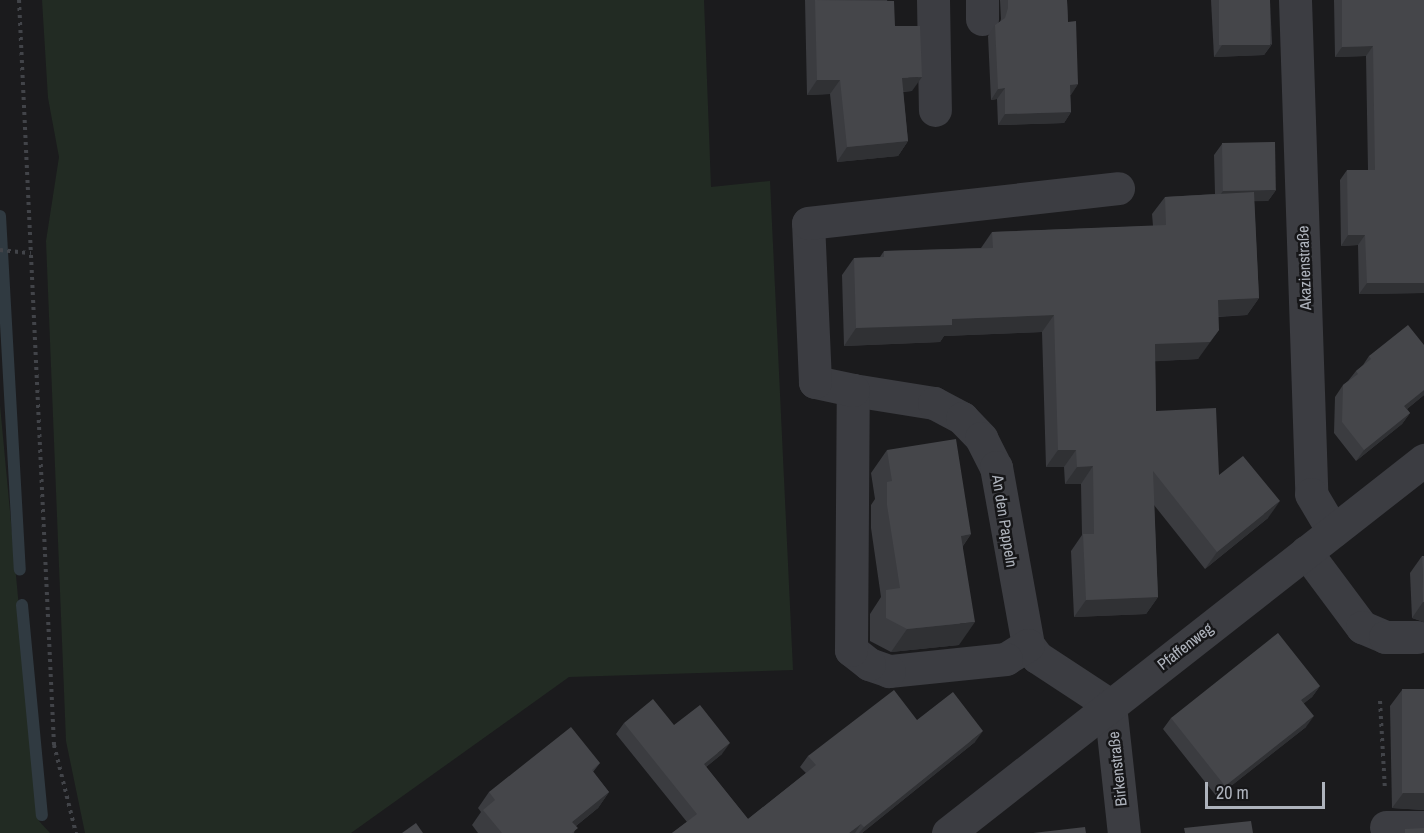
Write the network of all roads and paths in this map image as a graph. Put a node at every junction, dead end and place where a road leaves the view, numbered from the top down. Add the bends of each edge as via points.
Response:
1 (19, 0) edge
2 (933, 0) edge
3 (1295, 0) edge
4 (935, 110) dead end
5 (1118, 188) dead end
6 (0, 250) edge
7 (31, 253) junction
8 (853, 390) junction
9 (1424, 460) edge
10 (1333, 531) junction
11 (1306, 552) junction
12 (1417, 637) dead end
13 (1028, 645) junction
14 (1380, 701) dead end
15 (1110, 705) junction
16 (1424, 826) edge
17 (1386, 827) joint
18 (76, 833) edge
19 (948, 833) edge
20 (1124, 833) edge

1 - 7 path
2 - 4 street
3 - 10 street, Akazienstraße via 1311,494
5 - 8 street, An den Pappeln via 807,224 815,382
6 - 7 path
7 - 18 path via 54,745
8 - 13 street, An den Pappeln via 934,403 962,418 981,438 996,467
8 - 13 street via 851,650 869,664 889,671 1006,659
9 - 10 street, Pfaffenweg
10 - 11 street, Pfaffenweg
11 - 12 street via 1362,627 1385,637
11 - 15 street, Pfaffenweg
13 - 15 street via 1037,657
14 - 17 path
15 - 19 street, Pfaffenweg
15 - 20 street, Birkenstraße
16 - 17 street

